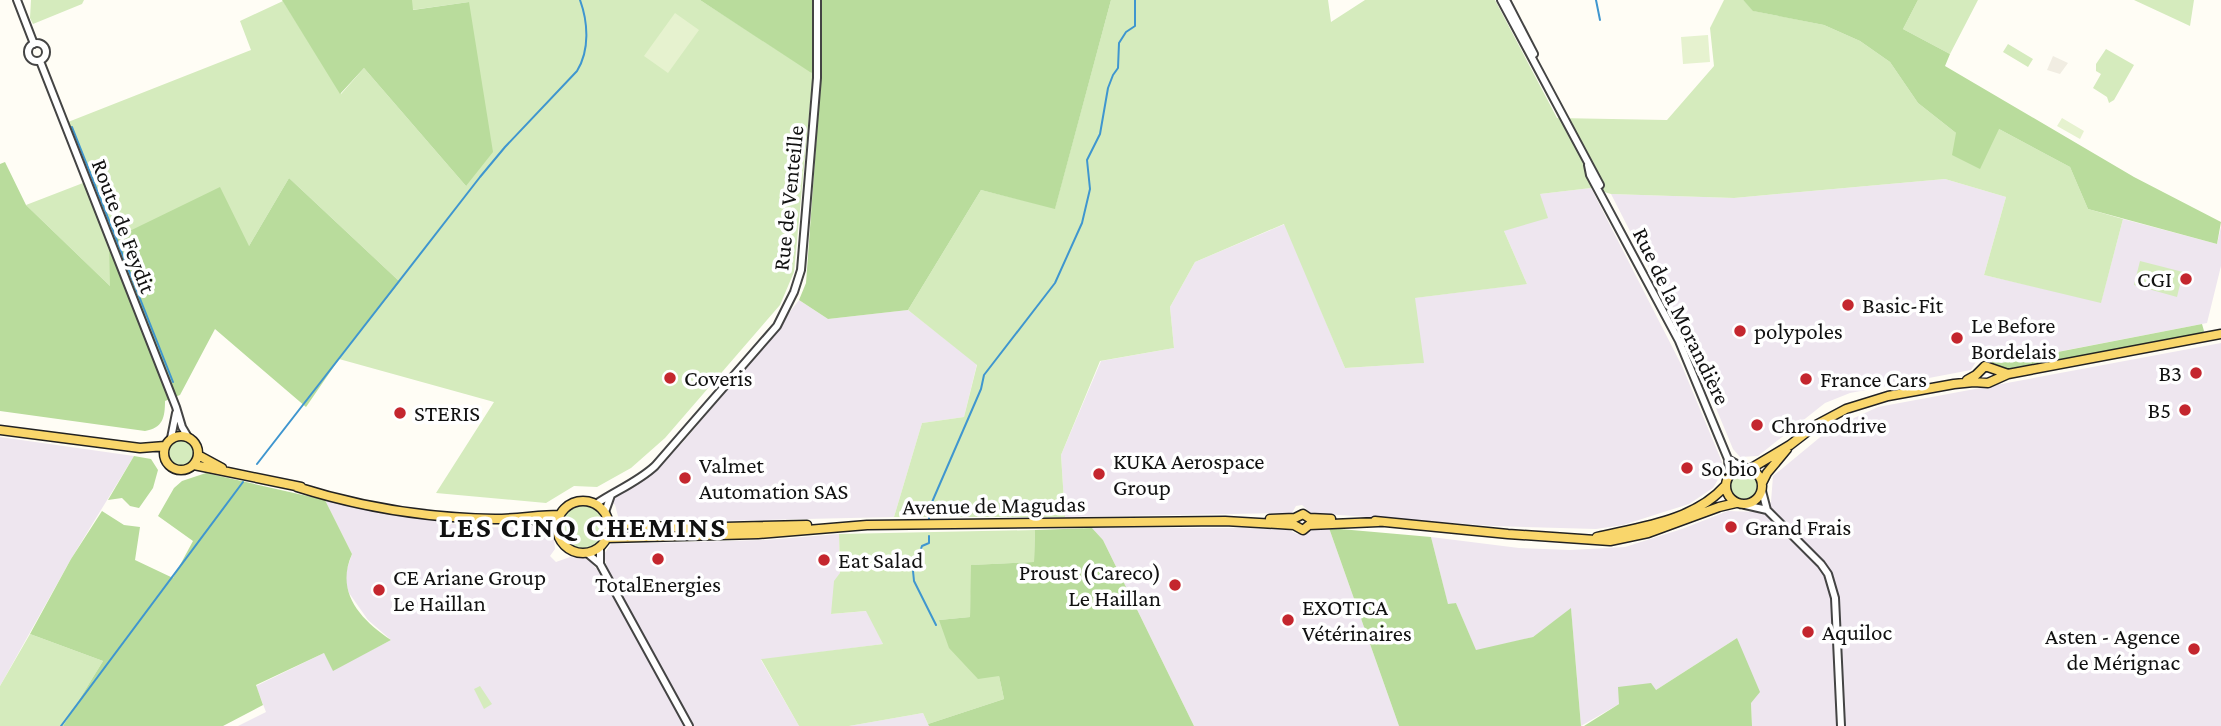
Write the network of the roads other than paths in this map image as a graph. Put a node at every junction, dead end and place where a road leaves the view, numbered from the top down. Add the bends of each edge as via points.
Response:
1 (17, 0) edge
2 (817, 0) edge
3 (1504, 0) edge
4 (34, 44) junction
5 (40, 61) junction
6 (2221, 336) edge
7 (1995, 370) junction
8 (1979, 372) junction
9 (2008, 374) junction
10 (1994, 380) junction
11 (1983, 383) junction
12 (1954, 384) junction
13 (175, 404) junction
14 (0, 430) edge
15 (188, 437) junction
16 (171, 438) junction
17 (1790, 445) junction
18 (164, 446) junction
19 (140, 448) junction
20 (198, 454) junction
21 (164, 458) junction
22 (1728, 459) junction
23 (194, 465) junction
24 (1747, 468) junction
25 (228, 472) junction
26 (1729, 475) junction
27 (1725, 486) junction
28 (1762, 487) junction
29 (612, 493) junction
30 (596, 504) junction
31 (1740, 504) junction
32 (1767, 510) junction
33 (605, 512) junction
34 (560, 516) junction
35 (524, 519) junction
36 (609, 523) junction
37 (848, 526) junction
38 (557, 528) junction
39 (607, 538) junction
40 (1589, 539) junction
41 (600, 547) junction
42 (587, 553) junction
43 (600, 564) junction
44 (689, 726) edge
45 (1842, 726) edge

1 - 4 street
2 - 29 street, Rue de Venteille via 819,53 809,190 801,270 789,303 777,326 673,448 646,474
3 - 22 street, Rue de la Morandière via 1685,354
4 - 5 street via 29,56
4 - 5 street via 45,48
5 - 13 street, Route de Feydit
6 - 9 main road
7 - 8 main road via 1985,366
7 - 9 main road
7 - 10 main road
8 - 11 main road
8 - 12 main road
9 - 10 main road
10 - 11 main road
11 - 12 main road
12 - 17 main road via 1846,409
13 - 15 street, Route de Feydit
13 - 16 street, Route de Feydit
14 - 19 main road
15 - 16 main road
15 - 20 main road
16 - 18 main road
17 - 24 main road
17 - 28 main road via 1767,473
18 - 19 main road
18 - 21 main road
19 - 21 main road
20 - 23 main road
20 - 25 main road
21 - 23 main road via 179,471
22 - 24 street
22 - 26 street, Rue de la Morandière
23 - 25 main road
24 - 26 main road
24 - 28 main road via 1758,474
25 - 35 main road via 402,511
26 - 27 main road
27 - 31 main road via 1728,496
27 - 40 main road via 1702,505 1678,516
28 - 31 main road via 1755,501
28 - 32 street
29 - 30 street, Rue de Venteille
29 - 33 street
30 - 33 main road
30 - 34 main road via 572,504
31 - 32 street
31 - 40 main road via 1630,538
32 - 45 street via 1821,564 1833,586
33 - 36 main road
34 - 35 main road
34 - 38 main road
35 - 38 main road
36 - 37 main road, Avenue de Magudas via 684,528
36 - 39 main road
37 - 39 main road, Avenue de Magudas via 758,534
37 - 40 main road, Avenue de Magudas via 1295,521 1303,530 1309,522 1378,522
38 - 42 main road via 568,548
39 - 41 main road
41 - 42 main road
41 - 43 street
42 - 43 street
43 - 44 street

